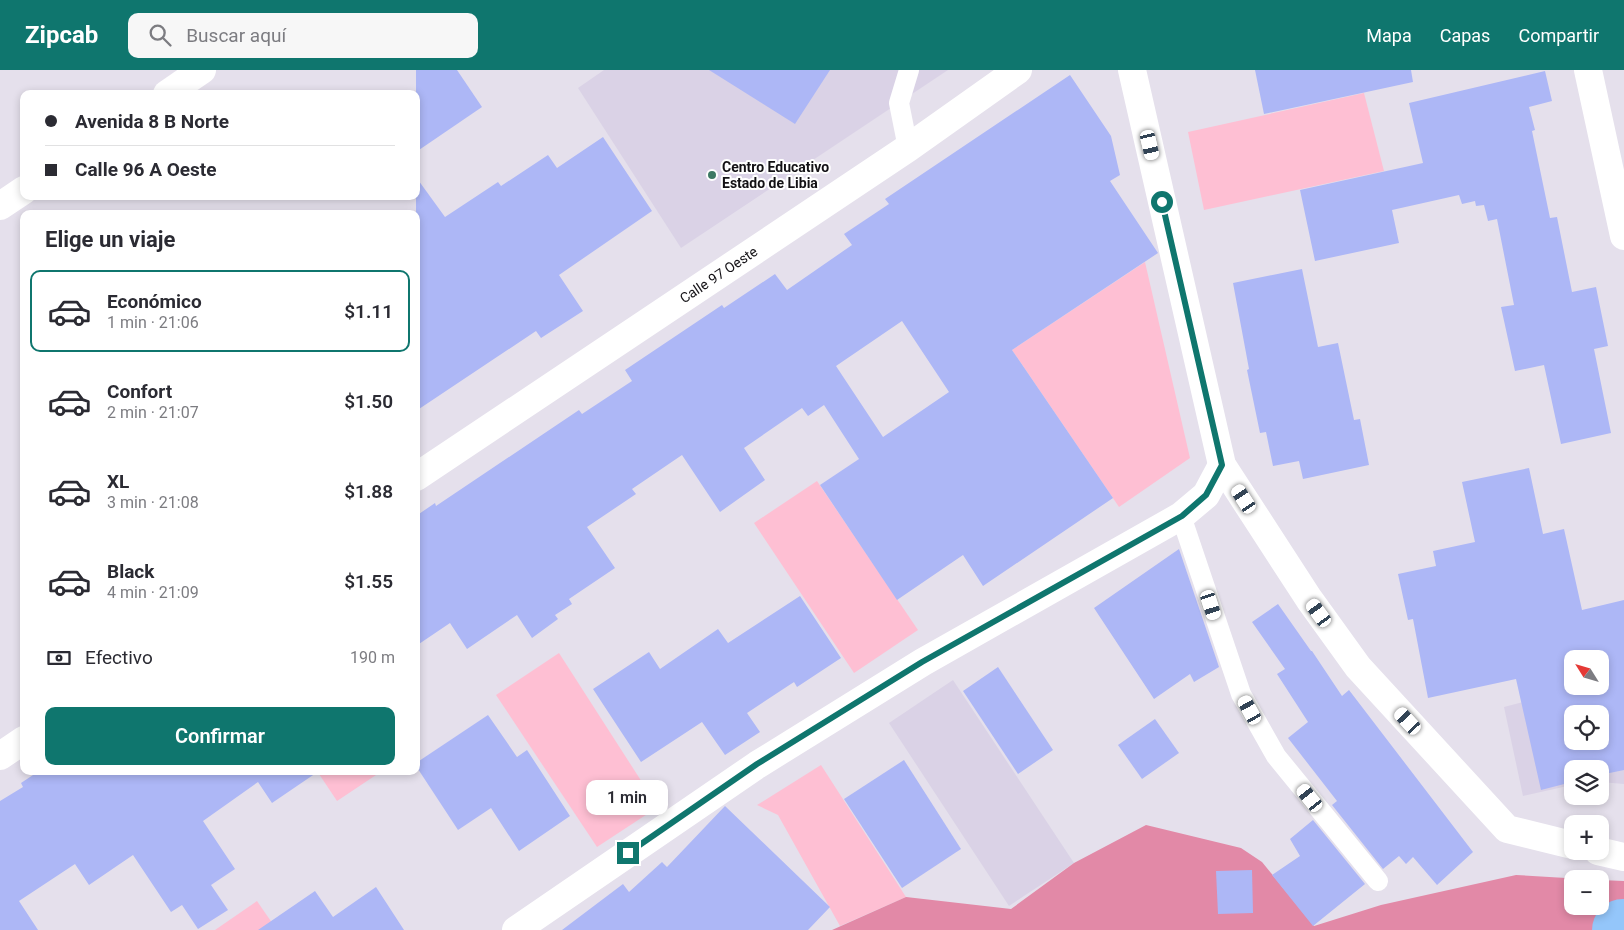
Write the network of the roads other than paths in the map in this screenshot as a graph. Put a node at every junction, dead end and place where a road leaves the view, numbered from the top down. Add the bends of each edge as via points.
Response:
1 (202, 70) edge
2 (909, 70) edge
3 (1018, 70) edge
4 (1132, 70) edge
5 (1588, 70) edge
6 (173, 90) edge
7 (908, 148) junction
8 (20, 193) edge
9 (0, 206) edge
10 (1624, 236) edge
11 (1222, 465) junction
12 (420, 474) edge
13 (1182, 516) junction
14 (20, 743) edge
15 (0, 756) edge
16 (1564, 843) edge
17 (1609, 854) edge
18 (1624, 858) edge
19 (1378, 881) dead end
20 (516, 930) edge

1 - 6 street
2 - 7 lane via 899,103
3 - 7 street, Calle 97 Oeste
4 - 11 street
5 - 10 street
7 - 12 street, Calle 97 Oeste
8 - 9 street
11 - 13 street via 1206,495
11 - 16 street via 1309,599 1358,667 1507,829
13 - 19 lane via 1241,694 1276,756
13 - 20 street via 922,662 757,764
14 - 15 street
17 - 18 street

